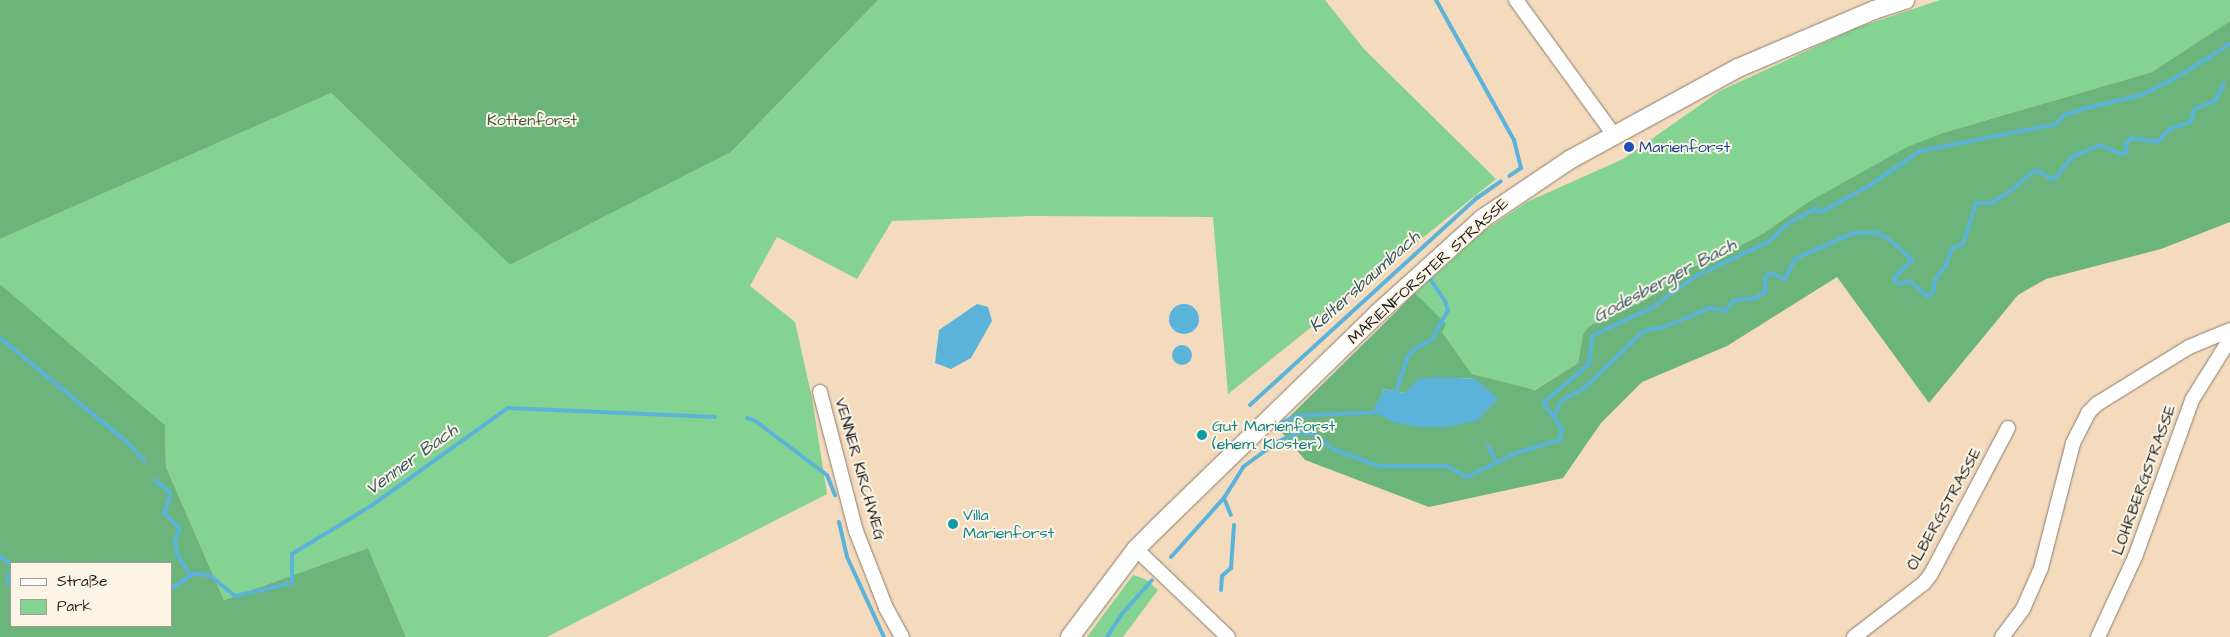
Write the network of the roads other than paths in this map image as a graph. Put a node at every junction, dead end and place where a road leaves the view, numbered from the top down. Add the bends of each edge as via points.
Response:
1 (1516, 0) edge
2 (1905, 0) edge
3 (1614, 135) junction
4 (2230, 330) edge
5 (2230, 339) edge
6 (820, 392) dead end
7 (2008, 428) dead end
8 (1136, 549) junction
9 (902, 637) edge
10 (1070, 637) edge
11 (1228, 637) edge
12 (1854, 637) edge
13 (2002, 637) edge
14 (2098, 637) edge

1 - 3 street
2 - 3 main road, MARIENFORSTER STRASSE via 1765,56
3 - 8 main road, MARIENFORSTER STRASSE via 1519,192 1482,219 1377,314
4 - 13 street via 2189,347 2097,404 2088,413 2073,443 2037,576 2023,609
5 - 14 street, LOHRBERGSTRASSE via 2192,400 2135,557
6 - 9 street, VENNER KIRCHWEG via 856,531 886,608
7 - 12 street, ÖLBERGSTRASSE via 1931,574 1924,583
8 - 10 main road, MARIENFORSTER STRASSE
8 - 11 street

